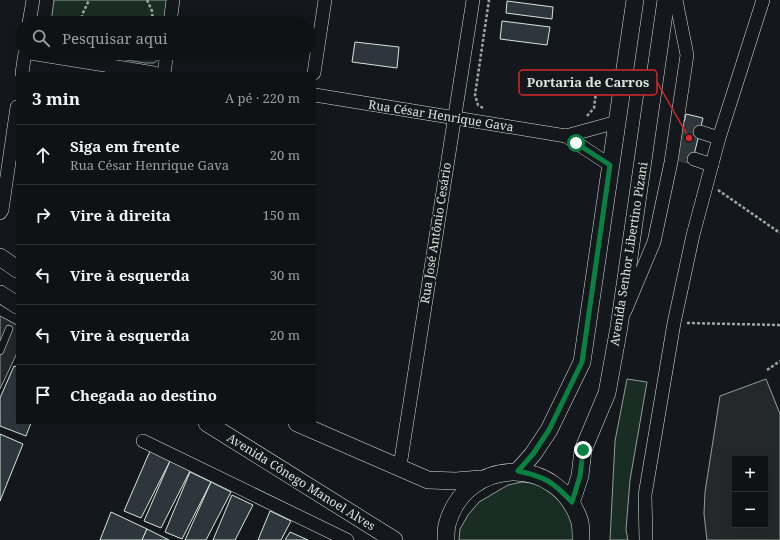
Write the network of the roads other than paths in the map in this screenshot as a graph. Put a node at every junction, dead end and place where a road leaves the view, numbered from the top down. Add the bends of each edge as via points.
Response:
1 (33, 0) edge
2 (173, 0) edge
3 (325, 0) edge
4 (473, 0) edge
5 (635, 0) edge
6 (666, 0) edge
7 (676, 0) edge
8 (763, 0) edge
9 (30, 16) edge
10 (171, 16) edge
11 (24, 60) edge
12 (73, 60) edge
13 (166, 60) edge
14 (316, 60) edge
15 (316, 60) edge
16 (22, 72) edge
17 (148, 72) edge
18 (164, 72) edge
19 (314, 72) edge
20 (316, 95) edge
21 (16, 114) edge
22 (454, 118) junction
23 (617, 122) junction
24 (700, 132) tunnel mouth
25 (566, 136) junction
26 (719, 138) junction
27 (694, 159) tunnel mouth
28 (610, 165) junction
29 (712, 165) junction
30 (0, 213) edge
31 (0, 257) edge
32 (16, 268) edge
33 (0, 294) edge
34 (16, 304) edge
35 (619, 327) junction
36 (9, 330) dead end
37 (0, 351) edge
38 (209, 424) edge
39 (299, 424) edge
40 (144, 441) dead end
41 (400, 466) junction
42 (518, 471) junction
43 (483, 478) junction
44 (572, 502) junction
45 (347, 540) edge
46 (394, 540) edge
47 (446, 540) edge
48 (582, 540) edge
49 (646, 540) edge

1 - 9 street
2 - 10 street
3 - 14 street
4 - 22 street, Rua José Antônio Cesário
5 - 23 street
6 - 35 street, Avenida Senhor Libertino Pizani
7 - 35 street via 687,55 680,126 654,242
8 - 26 street
11 - 16 street
12 - 17 street
13 - 18 street
15 - 19 street
20 - 22 street, Rua César Henrique Gava
21 - 30 street
22 - 25 street, Rua César Henrique Gava
22 - 41 street, Rua José Antônio Cesário
23 - 25 street, Rua César Henrique Gava
23 - 28 street
24 - 26 street
25 - 28 street, Rua César Henrique Gava
26 - 29 street
27 - 29 street
28 - 42 street via 582,362 549,430
29 - 49 street via 693,235 674,323 645,495
31 - 32 street
33 - 34 street
35 - 44 street, Avenida Senhor Libertino Pizani via 607,393 583,450 580,476
36 - 37 lane
38 - 46 street, Avenida Cônego Manoel Alves
39 - 41 street
40 - 45 street
41 - 43 street via 428,480 456,482
42 - 43 street via 500,472
42 - 44 street via 539,476 557,487
43 - 47 street via 466,490 454,507 447,526
44 - 48 street via 580,522

